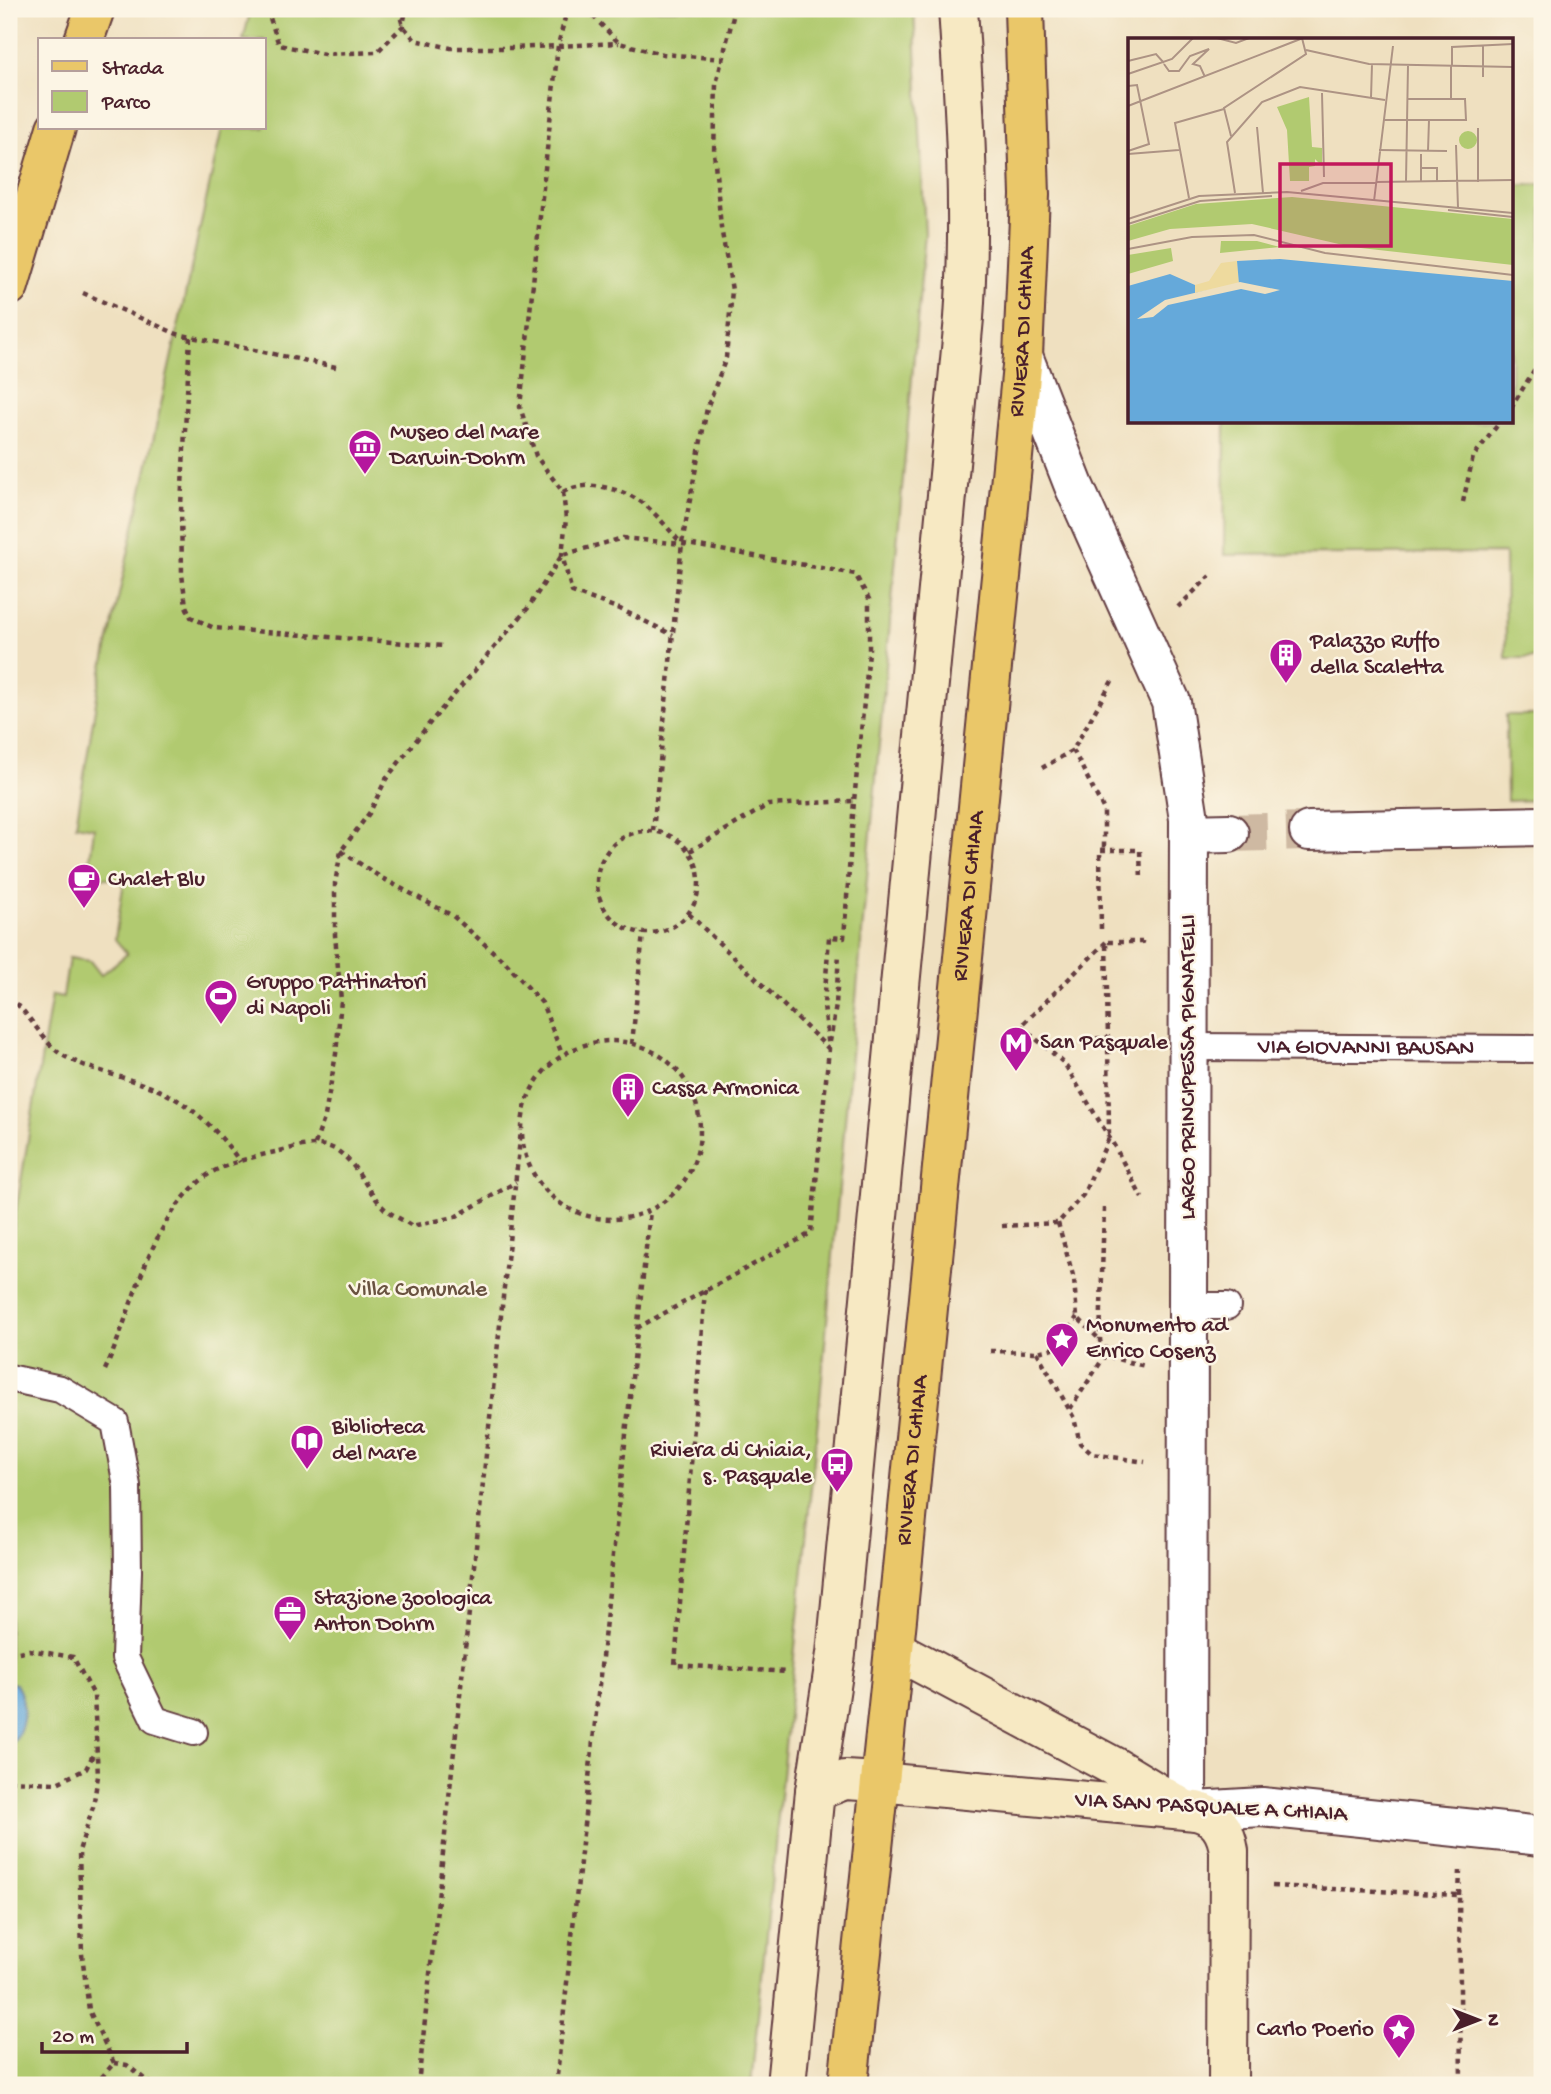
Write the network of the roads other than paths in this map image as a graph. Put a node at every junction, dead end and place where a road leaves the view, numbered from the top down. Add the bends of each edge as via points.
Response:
1 (95, 9) edge
2 (958, 9) edge
3 (1024, 9) edge
4 (85, 38) edge
5 (55, 130) edge
6 (9, 286) edge
7 (1023, 356) junction
8 (1542, 826) edge
9 (1308, 831) tunnel mouth
10 (1229, 833) tunnel mouth
11 (1189, 834) junction
12 (1189, 1047) junction
13 (1542, 1049) edge
14 (1188, 1306) junction
15 (1227, 1306) dead end
16 (9, 1378) edge
17 (894, 1649) junction
18 (194, 1732) dead end
19 (879, 1782) junction
20 (815, 1791) junction
21 (1191, 1811) junction
22 (1542, 1836) edge
23 (786, 2085) edge
24 (848, 2085) edge
25 (1228, 2085) edge

1 - 4 main road
2 - 20 street via 968,187 965,307 836,1654
3 - 7 main road, RIVIERA DI CHIAIA via 1030,195
5 - 6 main road
7 - 11 street, LARGO PRINCIPESSA PIGNATELLI via 1074,486 1171,702
7 - 17 main road, RIVIERA DI CHIAIA
8 - 9 street
10 - 11 street
11 - 12 street, LARGO PRINCIPESSA PIGNATELLI
12 - 13 lane, VIA GIOVANNI BAUSAN
12 - 14 street, LARGO PRINCIPESSA PIGNATELLI
14 - 15 lane
14 - 21 street, LARGO PRINCIPESSA PIGNATELLI
16 - 18 lane via 60,1389 115,1422 127,1486 125,1658 155,1720
17 - 19 main road, RIVIERA DI CHIAIA
17 - 21 street
19 - 20 street via 845,1780
19 - 21 street, VIA SAN PASQUALE A CHIAIA
19 - 24 main road, RIVIERA DI CHIAIA
20 - 23 street
21 - 22 street, VIA SAN PASQUALE A CHIAIA via 1262,1807
21 - 25 street via 1209,1816 1222,1827 1229,1851

